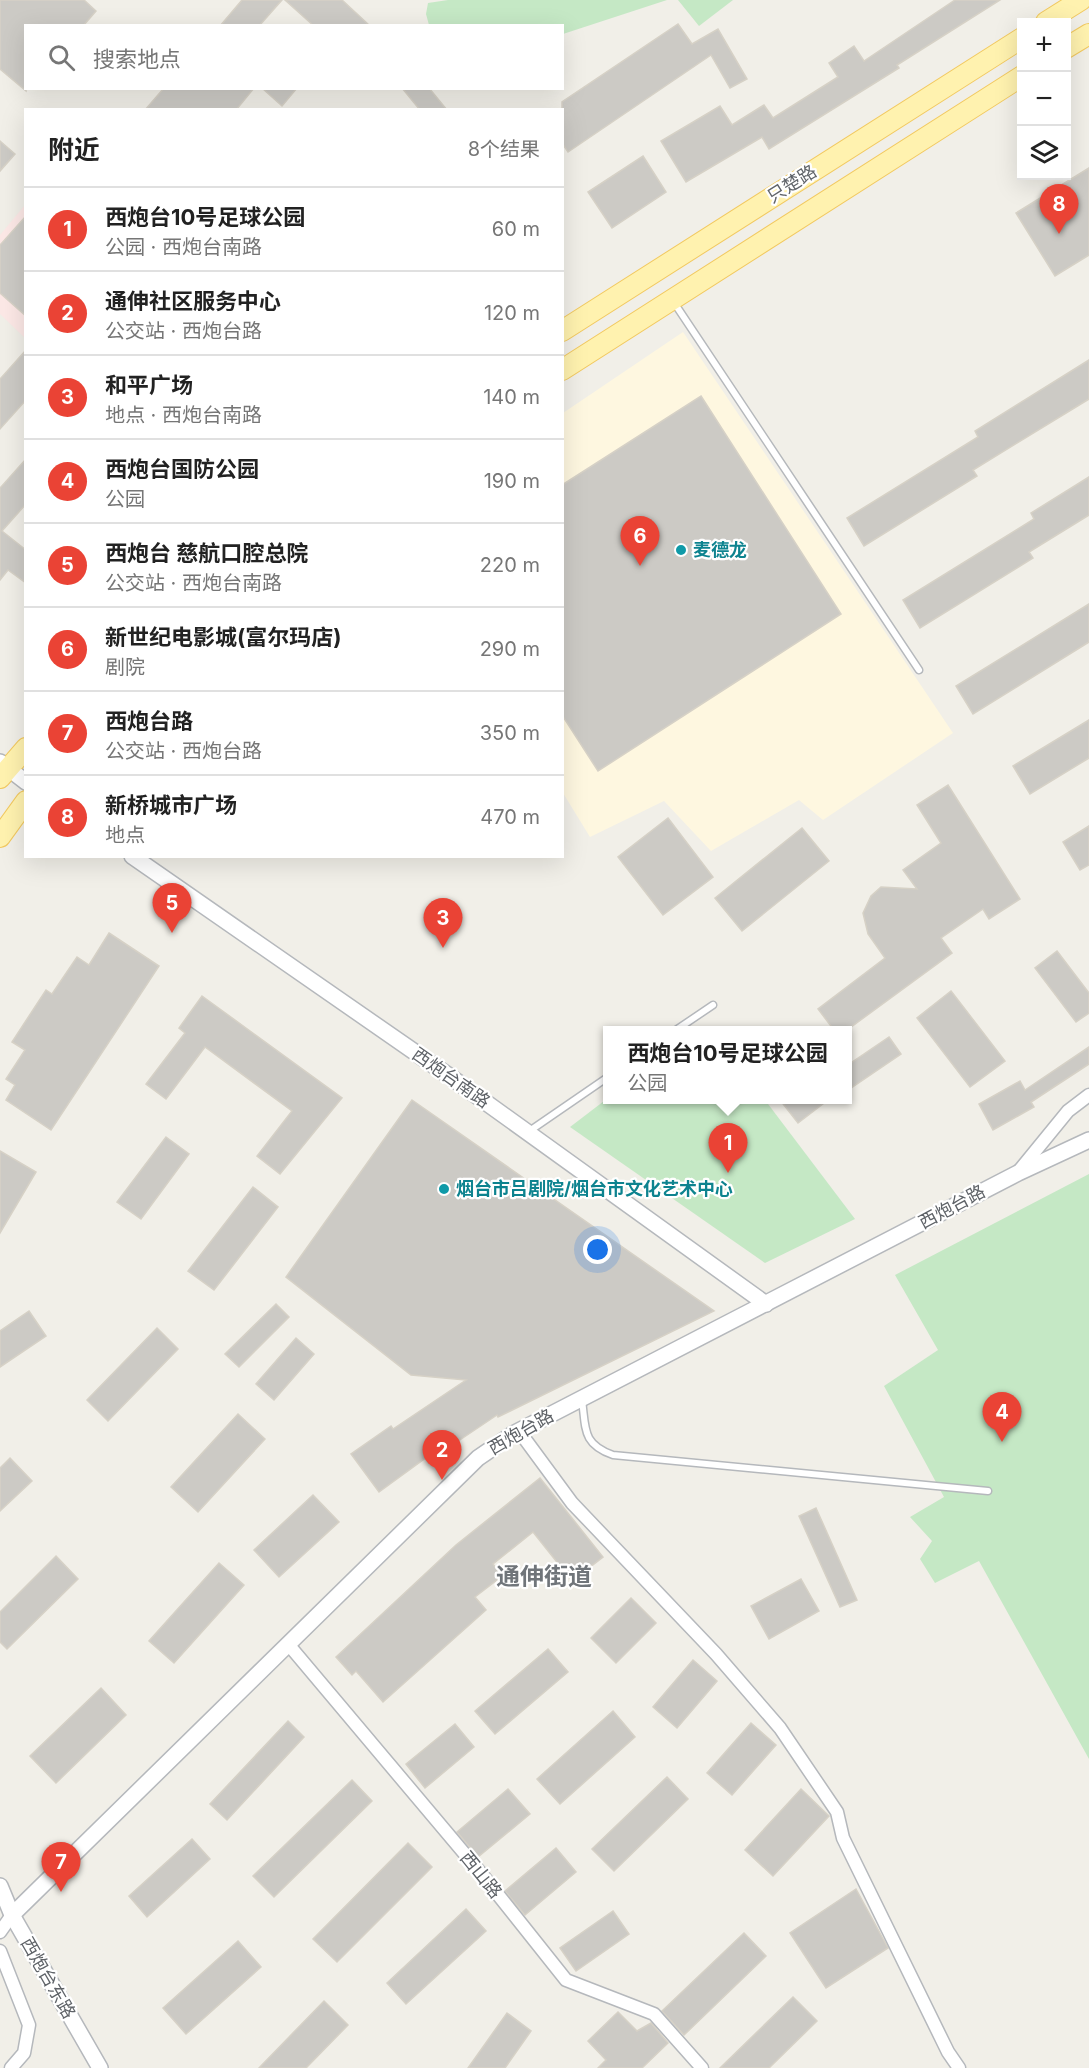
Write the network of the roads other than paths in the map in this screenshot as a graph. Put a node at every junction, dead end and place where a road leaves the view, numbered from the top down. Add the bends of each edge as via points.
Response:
1 (1081, 0) edge
2 (1052, 18) edge
3 (1089, 34) edge
4 (1017, 41) edge
5 (1071, 45) edge
6 (1017, 79) edge
7 (671, 298) junction
8 (564, 330) edge
9 (564, 369) edge
10 (919, 670) dead end
11 (24, 750) edge
12 (2, 770) edge
13 (24, 781) edge
14 (24, 804) edge
15 (0, 837) edge
16 (135, 858) edge
17 (713, 1005) dead end
18 (682, 1026) edge
19 (603, 1080) edge
20 (1089, 1095) edge
21 (527, 1132) junction
22 (1089, 1140) edge
23 (1018, 1173) junction
24 (766, 1304) junction
25 (582, 1399) junction
26 (519, 1431) junction
27 (988, 1491) dead end
28 (288, 1644) junction
29 (0, 1886) edge
30 (12, 1915) junction
31 (0, 1932) edge
32 (0, 1951) edge
33 (11, 2068) edge
34 (100, 2068) edge
35 (702, 2068) edge
36 (959, 2068) edge

1 - 2 main road
3 - 5 main road
4 - 8 main road, 只楚路
6 - 7 main road, 只楚路
7 - 9 main road, 只楚路
7 - 10 lane
11 - 12 main road
12 - 13 street
14 - 15 main road
16 - 21 street, 西炮台南路
17 - 18 lane
19 - 21 lane
20 - 23 street, 西炮台路 via 1068,1111
21 - 24 street, 西炮台南路
22 - 23 street
23 - 24 street, 西炮台路
24 - 25 street, 西炮台路
25 - 26 street, 西炮台路
25 - 27 lane via 588,1439 596,1449 613,1455
26 - 28 street, 西炮台路 via 478,1458
26 - 36 street via 572,1503 716,1654 780,1728 837,1812 843,1838
28 - 30 street, 西炮台路
28 - 35 street, 西山路 via 566,1980 654,2014
29 - 30 street, 西炮台东路
30 - 31 street
30 - 34 street, 西炮台东路
32 - 33 street via 29,2025 24,2053

